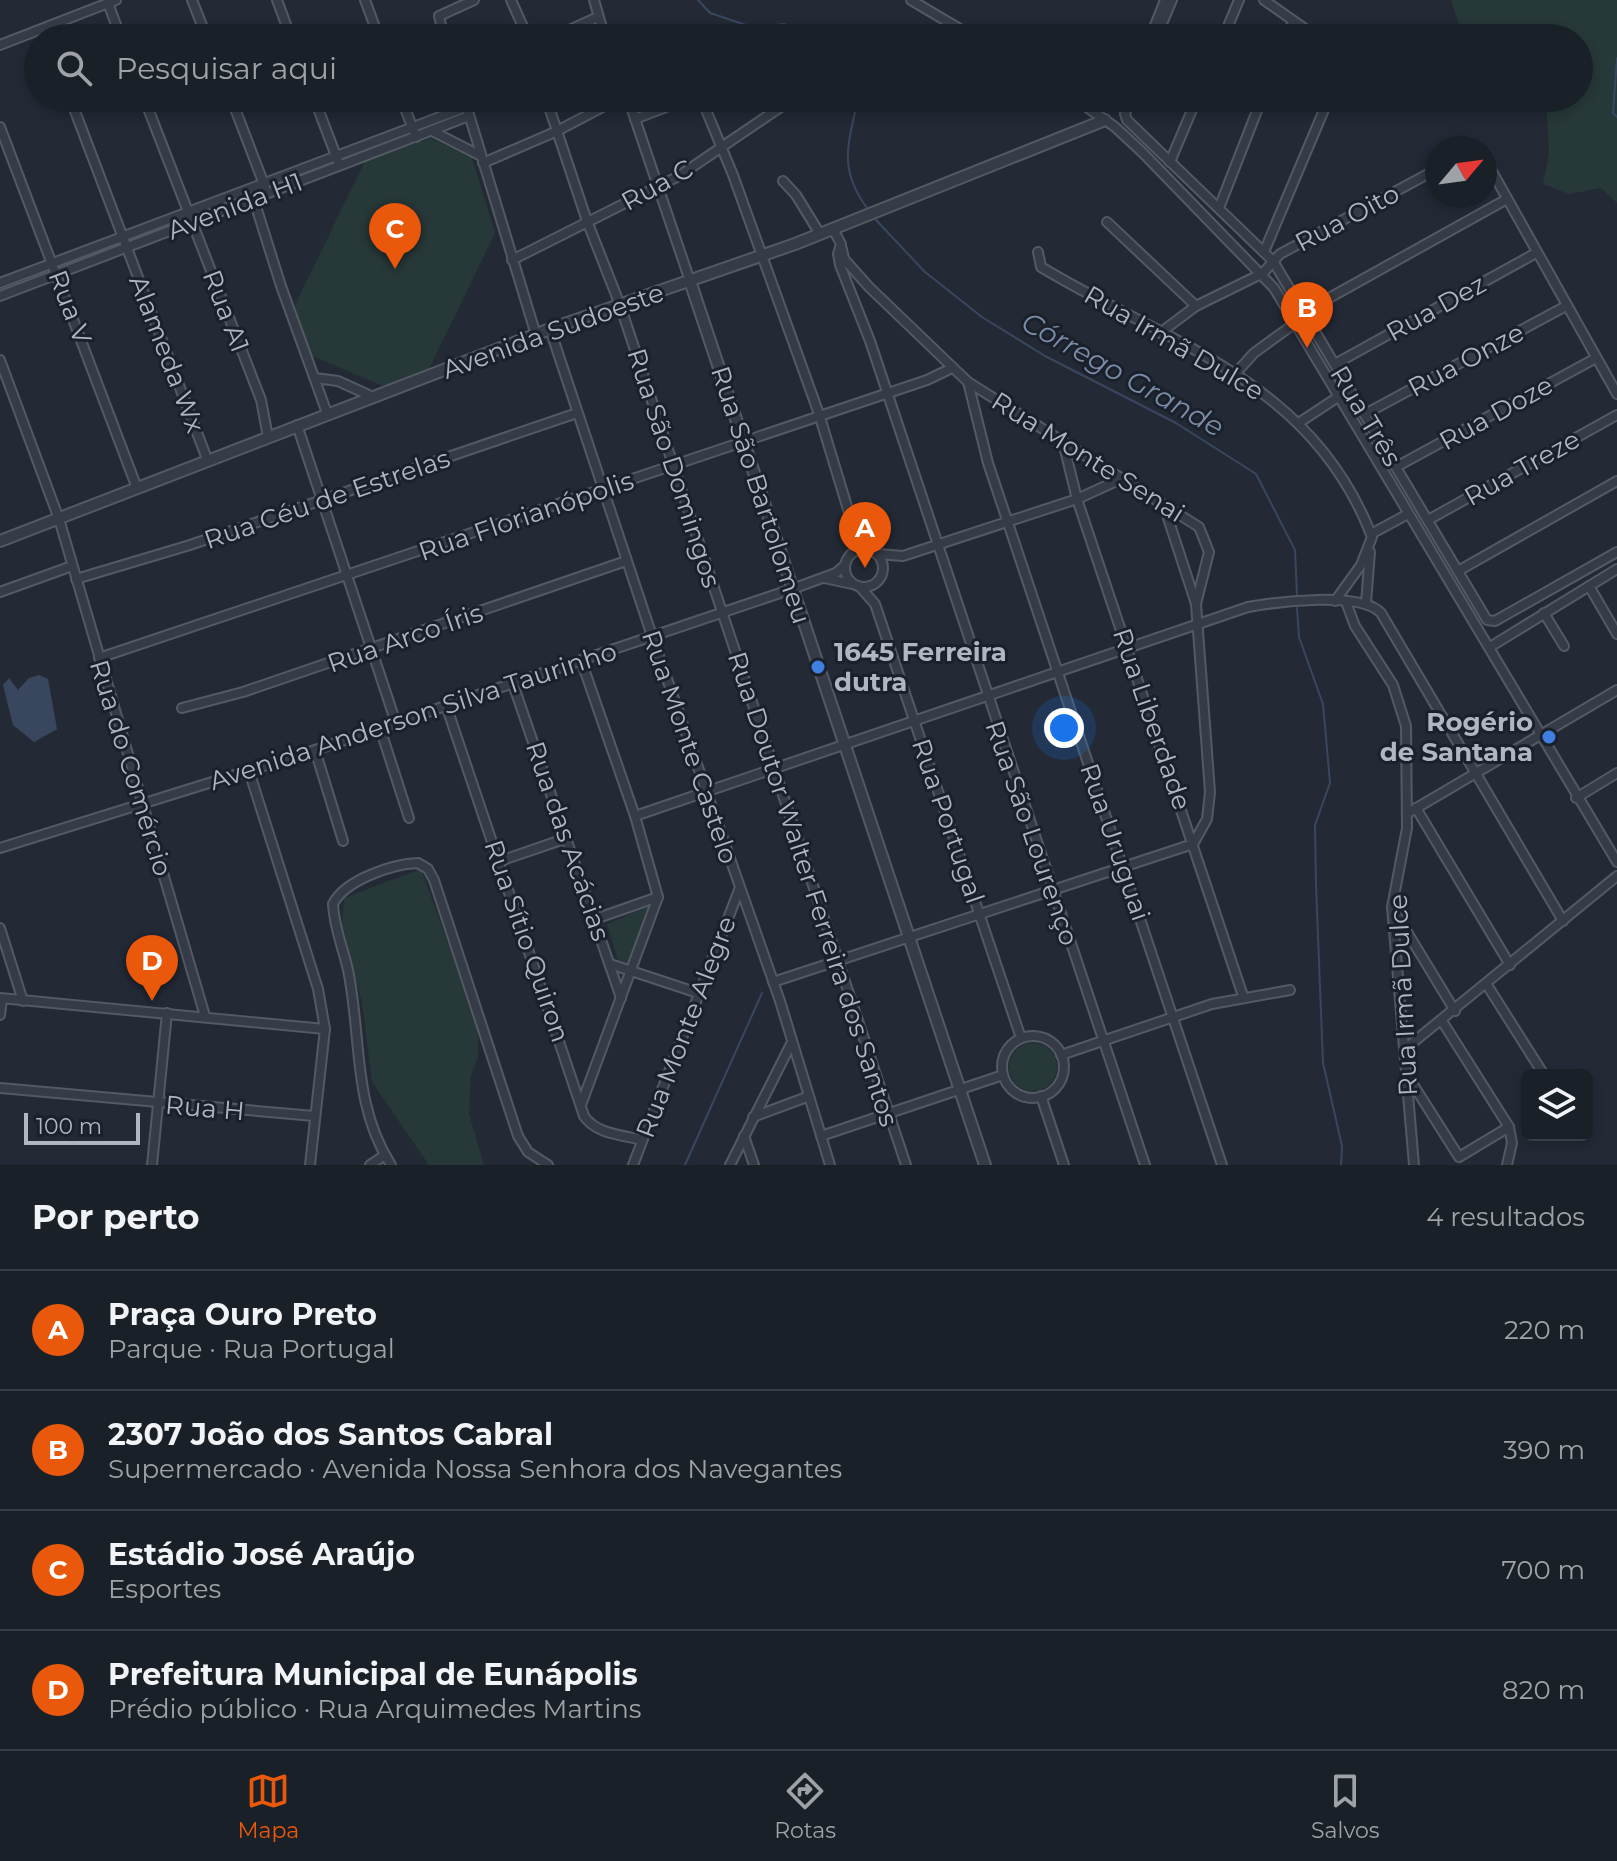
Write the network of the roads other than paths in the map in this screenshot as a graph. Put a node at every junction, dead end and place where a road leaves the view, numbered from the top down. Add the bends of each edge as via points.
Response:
1 (192, 0) edge
2 (277, 0) edge
3 (365, 0) edge
4 (474, 0) edge
5 (511, 0) edge
6 (594, 0) edge
7 (911, 0) edge
8 (1165, 0) edge
9 (1172, 0) edge
10 (1239, 0) edge
11 (1264, 0) edge
12 (112, 2) edge
13 (598, 17) junction
14 (1293, 21) junction
15 (54, 24) edge
16 (118, 24) edge
17 (201, 24) edge
18 (286, 24) edge
19 (374, 24) edge
20 (439, 24) edge
21 (521, 24) edge
22 (583, 24) edge
23 (600, 24) edge
24 (951, 24) edge
25 (1157, 24) edge
26 (1160, 24) edge
27 (1229, 24) edge
28 (1292, 24) edge
29 (1297, 24) edge
30 (24, 36) edge
31 (0, 45) edge
32 (75, 112) edge
33 (149, 112) edge
34 (236, 112) edge
35 (319, 112) edge
36 (406, 112) edge
37 (452, 112) edge
38 (459, 112) edge
39 (468, 112) edge
40 (550, 112) edge
41 (593, 112) edge
42 (633, 112) edge
43 (653, 112) edge
44 (707, 112) edge
45 (773, 112) edge
46 (1094, 112) edge
47 (1118, 112) edge
48 (1126, 112) edge
49 (1191, 112) edge
50 (1257, 112) edge
51 (1323, 112) edge
52 (635, 119) junction
53 (1110, 123) junction
54 (411, 126) junction
55 (0, 127) edge
56 (432, 131) junction
57 (555, 132) junction
58 (416, 137) junction
59 (722, 146) junction
60 (336, 156) junction
61 (482, 160) junction
62 (1170, 162) junction
63 (340, 166) junction
64 (1425, 176) edge
65 (783, 181) dead end
66 (1497, 181) edge
67 (264, 183) junction
68 (658, 187) junction
69 (250, 188) junction
70 (268, 194) junction
71 (254, 199) junction
72 (1507, 199) junction
73 (1219, 208) junction
74 (188, 211) junction
75 (587, 221) junction
76 (192, 222) junction
77 (1107, 222) dead end
78 (833, 229) junction
79 (820, 234) junction
80 (122, 236) junction
81 (841, 244) junction
82 (126, 248) junction
83 (1038, 252) dead end
84 (1264, 252) junction
85 (1536, 253) junction
86 (761, 254) junction
87 (512, 260) junction
88 (1273, 261) junction
89 (53, 262) junction
90 (1263, 273) junction
91 (58, 274) junction
92 (690, 281) junction
93 (0, 283) edge
94 (0, 296) edge
95 (620, 305) junction
96 (1196, 306) junction
97 (1566, 306) junction
98 (1304, 312) junction
99 (1294, 324) junction
100 (550, 329) junction
101 (1160, 333) junction
102 (536, 335) junction
103 (1596, 358) junction
104 (0, 360) edge
105 (1335, 364) junction
106 (952, 368) junction
107 (1235, 374) junction
108 (315, 378) junction
109 (968, 382) junction
110 (886, 392) junction
111 (1617, 394) edge
112 (373, 397) junction
113 (1338, 397) junction
114 (327, 413) junction
115 (577, 413) junction
116 (819, 414) junction
117 (1365, 414) junction
118 (1617, 415) edge
119 (1300, 422) junction
120 (297, 425) junction
121 (268, 437) junction
122 (744, 442) junction
123 (1063, 442) junction
124 (207, 459) junction
125 (674, 466) junction
126 (1396, 467) junction
127 (1121, 479) junction
128 (1617, 481) edge
129 (137, 488) junction
130 (602, 490) junction
131 (1077, 499) junction
132 (322, 501) junction
133 (1164, 506) junction
134 (1408, 514) junction
135 (59, 519) junction
136 (1428, 520) junction
137 (1007, 521) junction
138 (853, 522) junction
139 (1371, 534) junction
140 (0, 541) edge
141 (936, 545) junction
142 (866, 549) junction
143 (1370, 549) junction
144 (1617, 552) edge
145 (877, 554) junction
146 (850, 555) junction
147 (903, 556) junction
148 (626, 561) junction
149 (845, 565) junction
150 (72, 566) junction
151 (1617, 569) edge
152 (1458, 571) junction
153 (348, 577) junction
154 (881, 577) junction
155 (823, 578) junction
156 (76, 579) junction
157 (856, 585) junction
158 (1589, 586) junction
159 (792, 589) junction
160 (0, 592) edge
161 (1335, 601) junction
162 (1346, 602) junction
163 (1366, 603) junction
164 (875, 604) junction
165 (1196, 604) junction
166 (722, 612) junction
167 (1544, 613) junction
168 (1195, 625) junction
169 (1617, 634) edge
170 (652, 636) junction
171 (1564, 646) dead end
172 (1490, 647) junction
173 (373, 649) junction
174 (1129, 649) junction
175 (99, 658) junction
176 (581, 660) junction
177 (1058, 672) junction
178 (513, 684) junction
179 (1617, 690) edge
180 (986, 695) junction
181 (446, 705) junction
182 (182, 708) dead end
183 (913, 721) junction
184 (396, 723) junction
185 (380, 728) junction
186 (1539, 735) junction
187 (844, 744) junction
188 (315, 750) junction
189 (772, 767) junction
190 (249, 771) junction
191 (1475, 773) junction
192 (1617, 773) edge
193 (706, 791) junction
194 (1576, 798) junction
195 (142, 806) junction
196 (1412, 811) junction
197 (635, 816) junction
198 (409, 818) dead end
199 (567, 838) junction
200 (343, 841) dead end
201 (1193, 844) junction
202 (0, 848) edge
203 (500, 861) junction
204 (1617, 862) edge
205 (1122, 868) junction
206 (1617, 876) edge
207 (739, 889) junction
208 (1051, 891) junction
209 (658, 897) junction
210 (1392, 907) junction
211 (980, 915) junction
212 (595, 919) junction
213 (1563, 921) junction
214 (0, 928) edge
215 (909, 939) junction
216 (839, 962) junction
217 (610, 964) junction
218 (1510, 965) junction
219 (631, 972) junction
220 (773, 982) junction
221 (1487, 985) junction
222 (1290, 990) dead end
223 (698, 993) junction
224 (1243, 996) junction
225 (1, 998) edge
226 (622, 998) junction
227 (23, 1001) junction
228 (1455, 1011) junction
229 (167, 1013) junction
230 (0, 1015) edge
231 (205, 1016) junction
232 (1175, 1017) junction
233 (1442, 1021) junction
234 (325, 1029) junction
235 (1021, 1038) junction
236 (792, 1042) junction
237 (1103, 1042) junction
238 (1405, 1049) junction
239 (1061, 1055) junction
240 (1540, 1069) edge
241 (1406, 1073) junction
242 (1003, 1075) junction
243 (0, 1088) edge
244 (960, 1091) junction
245 (1041, 1096) junction
246 (807, 1097) junction
247 (156, 1104) junction
248 (581, 1105) junction
249 (888, 1114) junction
250 (314, 1116) junction
251 (752, 1117) junction
252 (1509, 1127) junction
253 (743, 1135) junction
254 (821, 1136) junction
255 (642, 1140) junction
256 (385, 1155) junction
257 (152, 1165) edge
258 (310, 1165) edge
259 (370, 1165) edge
260 (391, 1165) edge
261 (548, 1165) edge
262 (633, 1165) edge
263 (730, 1165) edge
264 (754, 1165) edge
265 (830, 1165) edge
266 (906, 1165) edge
267 (985, 1165) edge
268 (1064, 1165) edge
269 (1145, 1165) edge
270 (1222, 1165) edge
271 (1414, 1165) edge
272 (1507, 1165) edge

1 - 17 street
2 - 18 street
3 - 19 street
4 - 20 street via 441,15
5 - 21 street
6 - 13 street
7 - 24 street
8 - 25 street
9 - 26 street
10 - 27 street
11 - 14 street
12 - 15 street
12 - 16 street
13 - 22 street
13 - 23 street
14 - 28 street
14 - 29 street
30 - 31 street
32 - 80 street, Alameda Wx
33 - 74 street, Rua A1
34 - 67 street
35 - 60 street
36 - 54 street
37 - 54 street, Avenida H1
38 - 56 street, Avenida H1
39 - 61 street
40 - 57 street, Rua São Domingos
41 - 57 street
42 - 52 street, Rua São Bartolomeu
43 - 52 street
44 - 59 street
45 - 59 street, Rua C
46 - 53 street
47 - 53 street
48 - 62 street, Rua Três
49 - 62 street
50 - 73 street
51 - 84 street
52 - 68 street, Rua São Bartolomeu
53 - 78 street, Avenida Sudoeste
53 - 90 street
54 - 58 street
54 - 60 street, Avenida H1
55 - 89 street, Rua V
56 - 58 street, Avenida H1
56 - 61 street
57 - 61 street
57 - 75 street, Rua São Domingos
58 - 63 street, Avenida H1
59 - 68 street, Rua C
59 - 86 street
60 - 63 street
60 - 67 street, Avenida H1
61 - 87 street
62 - 73 street, Rua Três
63 - 70 street, Avenida H1
64 - 88 street, Rua Oito
65 - 79 street
66 - 72 street
67 - 69 street, Avenida H1
67 - 70 street
68 - 75 street, Rua C
68 - 92 street, Rua São Bartolomeu
69 - 71 street
69 - 74 street, Avenida H1
70 - 71 street, Avenida H1
71 - 76 street, Avenida H1
71 - 108 street
72 - 85 street
72 - 98 street
73 - 84 street, Rua Três
74 - 76 street, Rua A1
74 - 80 street, Avenida H1
75 - 87 street, Rua C
75 - 95 street, Rua São Domingos
76 - 82 street, Avenida H1
76 - 121 street, Rua A1 via 261,400
77 - 96 street
78 - 79 street, Avenida Sudoeste
78 - 81 street, Rua São Lourenço
79 - 86 street, Avenida Sudoeste
80 - 82 street, Alameda Wx
80 - 89 street, Avenida H1
81 - 106 street via 844,259 869,287
81 - 110 street, Rua São Lourenço via 840,265
82 - 91 street, Avenida H1
82 - 124 street, Alameda Wx
83 - 101 street, Rua Irmã Dulce via 1041,267
84 - 88 street, Rua Três
85 - 97 street
85 - 105 street, Rua Dez
86 - 92 street, Avenida Sudoeste
86 - 116 street
87 - 102 street
88 - 90 street, Rua Oito
88 - 98 street, Rua Três
89 - 91 street, Rua V
89 - 93 street, Avenida H1
90 - 96 street
90 - 99 street
91 - 94 street, Avenida H1
91 - 129 street, Rua V
92 - 95 street, Avenida Sudoeste
92 - 122 street, Rua São Bartolomeu
95 - 100 street, Avenida Sudoeste
95 - 125 street, Rua São Domingos
96 - 101 street
97 - 103 street
97 - 117 street, Rua Onze
98 - 105 street, Rua Três
99 - 107 street
99 - 113 street
100 - 102 street, Avenida Sudoeste
100 - 115 street, Rua Monte Castelo
101 - 107 street, Rua Irmã Dulce
102 - 112 street, Avenida Sudoeste
103 - 111 street
103 - 126 street, Rua Doze
104 - 135 street, Rua do Comércio
105 - 117 street, Rua Três
106 - 109 street, Rua Monte Senai
106 - 110 street, Rua Florianópolis
107 - 119 street, Rua Irmã Dulce
108 - 112 street via 338,381
108 - 114 street
109 - 123 street, Rua Monte Senai
109 - 137 street, Rua Uruguai
110 - 116 street, Rua Florianópolis
110 - 141 street, Rua São Lourenço
112 - 114 street, Avenida Sudoeste
113 - 119 street
113 - 134 street
114 - 120 street, Avenida Sudoeste
115 - 130 street, Rua Monte Castelo
115 - 132 street, Rua Céu de Estrelas
116 - 122 street, Rua Florianópolis
116 - 138 street
117 - 126 street, Rua Três
118 - 136 street, Rua Treze
119 - 139 street, Rua Irmã Dulce via 1342,475
120 - 121 street, Avenida Sudoeste
120 - 132 street
121 - 124 street, Avenida Sudoeste
122 - 125 street, Rua Florianópolis
122 - 159 street, Rua São Bartolomeu
123 - 127 street, Rua Monte Senai
123 - 131 street, Rua Liberdade
124 - 129 street, Avenida Sudoeste
125 - 130 street, Rua Florianópolis
125 - 166 street, Rua São Domingos
126 - 136 street, Rua Três
127 - 131 street
127 - 133 street, Rua Monte Senai
128 - 152 street
129 - 135 street, Avenida Sudoeste
130 - 148 street, Rua Monte Castelo
130 - 153 street, Rua Florianópolis
131 - 137 street
131 - 174 street, Rua Liberdade
132 - 153 street
132 - 156 street, Rua Céu de Estrelas
133 - 165 street
133 - 165 street, Rua Monte Senai via 1199,527 1208,543
134 - 139 street
134 - 172 street
135 - 140 street, Avenida Sudoeste
135 - 150 street, Rua do Comércio
136 - 152 street, Rua Três
137 - 141 street
137 - 177 street, Rua Uruguai
138 - 142 street
138 - 146 street
139 - 143 street, Rua Irmã Dulce
141 - 147 street
141 - 180 street, Rua São Lourenço
142 - 145 street
142 - 146 street
143 - 161 street
143 - 163 street, Rua Irmã Dulce
144 - 152 street, Rua Três via 1495,621 1485,618
145 - 147 street
145 - 154 street
146 - 149 street
147 - 154 street
148 - 170 street, Rua Monte Castelo
148 - 173 street, Rua Arco Íris
149 - 155 street, Avenida Anderson Silva Taurinho
149 - 157 street
150 - 156 street, Rua do Comércio
150 - 160 street
151 - 158 street
153 - 173 street
153 - 175 street, Rua Florianópolis
154 - 157 street
154 - 164 street
155 - 157 street
155 - 159 street, Avenida Anderson Silva Taurinho
156 - 175 street, Rua do Comércio
157 - 164 street
158 - 167 street
158 - 169 street
159 - 166 street, Avenida Anderson Silva Taurinho
159 - 187 street, Rua São Bartolomeu
161 - 162 street
161 - 168 street via 1258,605
162 - 163 street
162 - 196 street, Rua Irmã Dulce via 1393,685 1402,713
163 - 191 street via 1381,613
164 - 183 street, Rua Portugal
165 - 168 street
166 - 170 street, Avenida Anderson Silva Taurinho
166 - 189 street, Rua Doutor Walter Ferreira dos Santos
167 - 171 street
167 - 172 street
168 - 174 street
168 - 201 street via 1210,792 1207,819
170 - 176 street, Avenida Anderson Silva Taurinho
170 - 193 street, Rua Monte Castelo
172 - 186 street
173 - 182 street, Rua Arco Íris
173 - 184 street
174 - 177 street
174 - 201 street, Rua Liberdade
175 - 195 street, Rua do Comércio
176 - 178 street, Avenida Anderson Silva Taurinho
176 - 197 street
177 - 180 street
177 - 205 street, Rua Uruguai
178 - 181 street, Avenida Anderson Silva Taurinho
178 - 199 street, Rua das Acácias
179 - 186 street
180 - 183 street
180 - 208 street, Rua São Lourenço
181 - 184 street, Avenida Anderson Silva Taurinho
181 - 203 street, Rua Sítio Quiron
183 - 187 street
183 - 211 street, Rua Portugal
184 - 185 street, Avenida Anderson Silva Taurinho
185 - 188 street, Avenida Anderson Silva Taurinho
185 - 198 street
186 - 191 street
186 - 194 street
187 - 189 street
187 - 215 street, Rua São Bartolomeu
188 - 190 street, Avenida Anderson Silva Taurinho
188 - 200 street
189 - 193 street
189 - 216 street, Rua Doutor Walter Ferreira dos Santos
190 - 195 street, Avenida Anderson Silva Taurinho
190 - 234 street via 318,989
191 - 196 street
191 - 213 street
192 - 194 street
193 - 197 street
193 - 207 street, Rua Monte Castelo
194 - 204 street
195 - 202 street, Avenida Anderson Silva Taurinho
195 - 231 street, Rua do Comércio
196 - 210 street, Rua Irmã Dulce
196 - 218 street
197 - 209 street
199 - 203 street
199 - 212 street, Rua das Acácias
201 - 205 street
201 - 224 street, Rua Liberdade
203 - 248 street, Rua Sítio Quiron
205 - 208 street
205 - 232 street, Rua Uruguai
206 - 213 street
207 - 220 street, Rua Monte Castelo
207 - 223 street, Rua Monte Alegre
208 - 211 street
208 - 237 street, Rua São Lourenço
209 - 212 street
209 - 219 street
210 - 228 street
210 - 238 street, Rua Irmã Dulce
211 - 215 street
211 - 235 street, Rua Portugal
212 - 217 street, Rua das Acácias
213 - 218 street
214 - 227 street
215 - 216 street
215 - 244 street, Rua São Bartolomeu
216 - 220 street
216 - 249 street, Rua Doutor Walter Ferreira dos Santos
217 - 219 street
217 - 226 street, Rua das Acácias
218 - 221 street
219 - 223 street
219 - 226 street
220 - 236 street, Rua Monte Castelo
221 - 228 street
221 - 240 street
222 - 224 street
223 - 255 street, Rua Monte Alegre
224 - 232 street
225 - 227 street
225 - 230 street
226 - 248 street
227 - 229 street
228 - 233 street
229 - 231 street
229 - 247 street
231 - 234 street
232 - 237 street
232 - 270 street, Rua Uruguai
233 - 238 street
233 - 252 street
234 - 250 street
235 - 239 street via 1040,1037
235 - 242 street via 1007,1049
236 - 246 street, Rua Monte Castelo
236 - 251 street
237 - 239 street
237 - 269 street, Rua São Lourenço
238 - 241 street, Rua Irmã Dulce
239 - 245 street via 1060,1081
241 - 252 street via 1459,1157
241 - 271 street, Rua Irmã Dulce
242 - 244 street
242 - 245 street via 1018,1094
243 - 247 street, Rua H
244 - 249 street
244 - 267 street, Rua São Bartolomeu
245 - 268 street
246 - 251 street
246 - 254 street, Rua Monte Castelo
247 - 250 street, Rua H
247 - 257 street
248 - 255 street, Rua Sítio Quiron via 592,1125
249 - 254 street
249 - 266 street, Rua Doutor Walter Ferreira dos Santos
250 - 258 street
251 - 253 street
252 - 272 street
253 - 263 street
253 - 264 street
254 - 265 street, Rua Monte Castelo
255 - 262 street, Rua Monte Alegre
256 - 259 street
256 - 260 street
256 - 261 street via 364,1106 348,971 333,904 347,887 418,863 434,880 518,1136 528,1152

